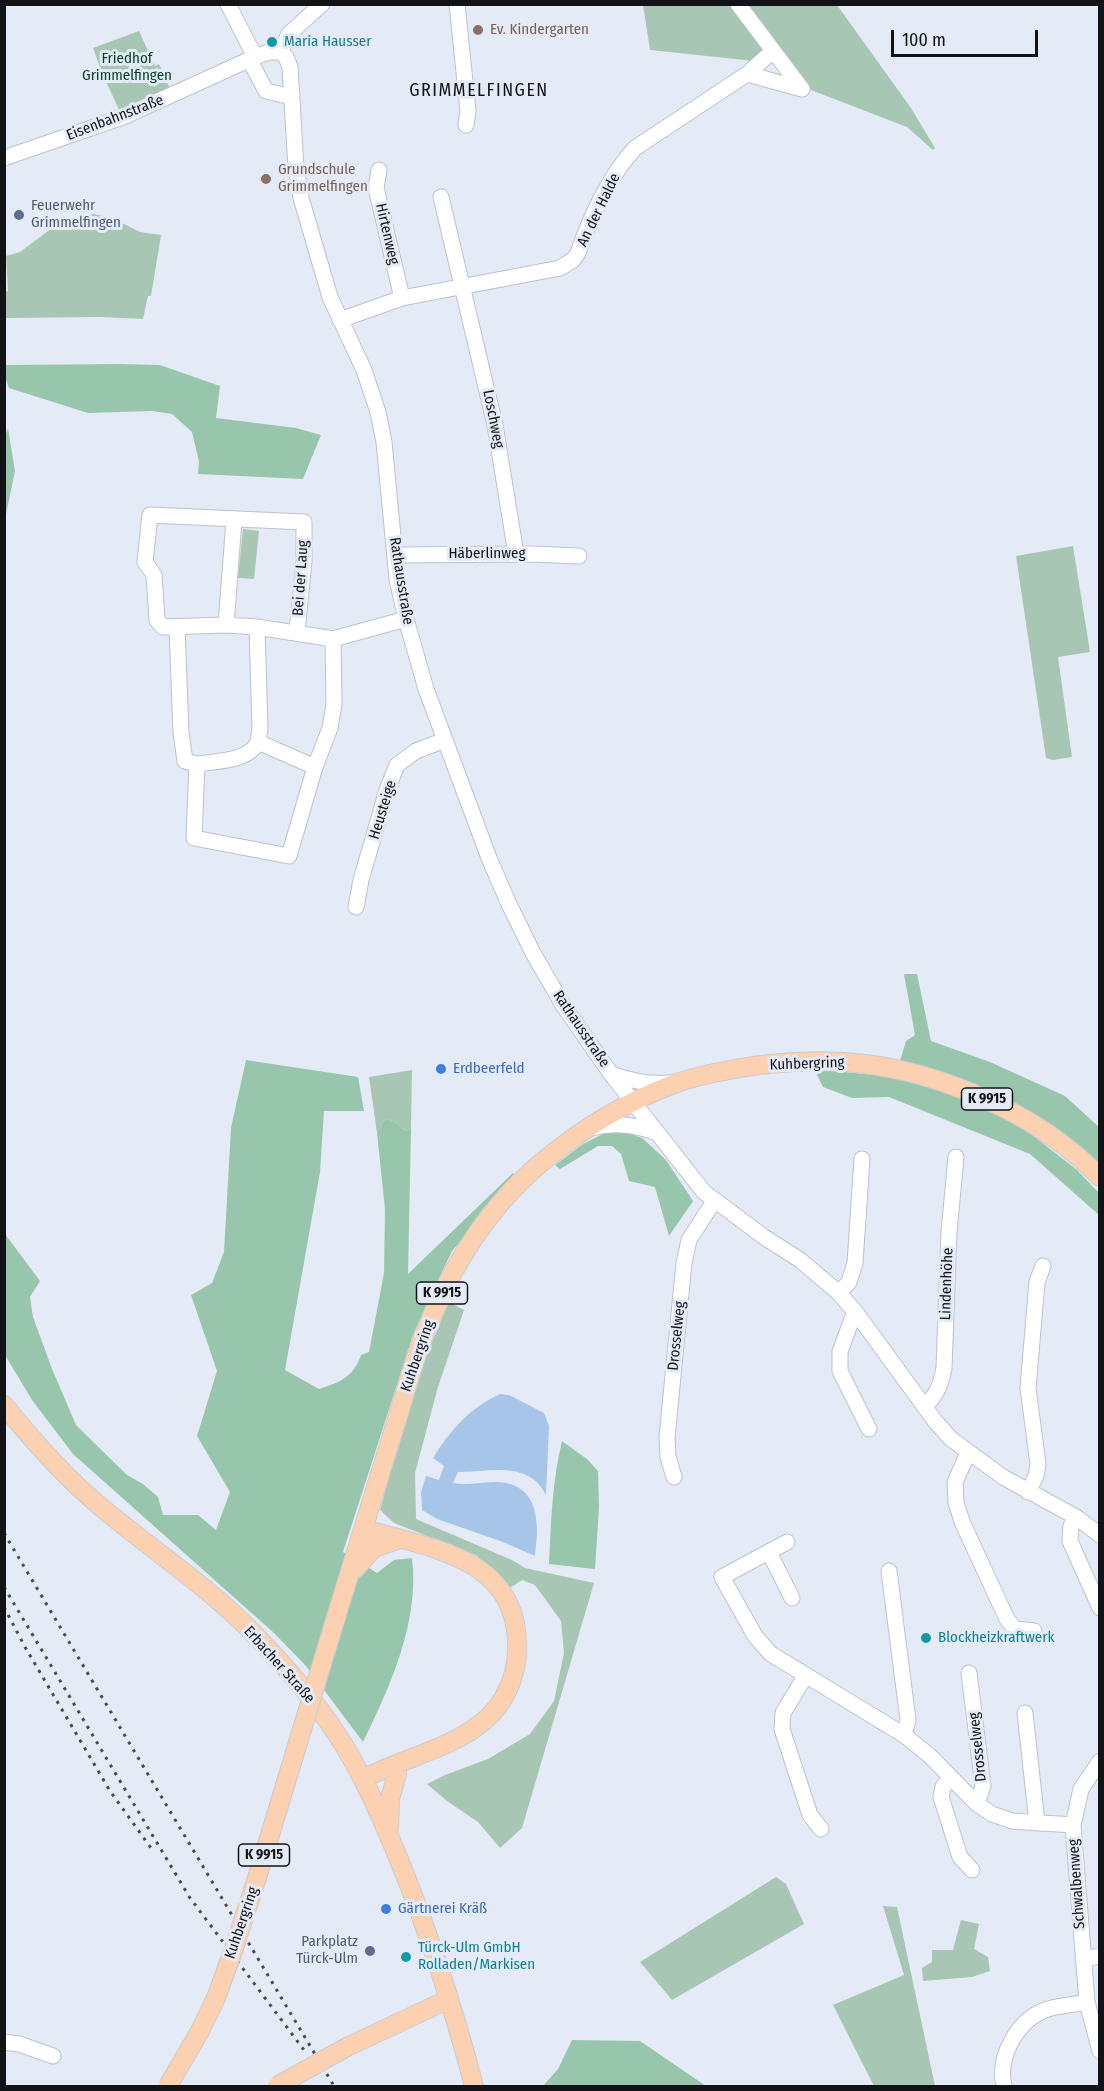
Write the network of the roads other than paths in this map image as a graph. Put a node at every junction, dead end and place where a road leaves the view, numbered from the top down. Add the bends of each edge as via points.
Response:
1 (228, 4) edge
2 (322, 4) edge
3 (457, 4) edge
4 (738, 4) edge
5 (773, 51) junction
6 (280, 52) junction
7 (252, 58) junction
8 (747, 74) junction
9 (292, 94) junction
10 (466, 124) dead end
11 (4, 158) edge
12 (379, 170) dead end
13 (441, 197) dead end
14 (463, 286) junction
15 (402, 298) junction
16 (340, 320) junction
17 (234, 520) junction
18 (516, 554) junction
19 (395, 555) junction
20 (579, 556) dead end
21 (405, 619) junction
22 (226, 626) junction
23 (177, 627) junction
24 (257, 627) junction
25 (297, 632) junction
26 (333, 639) junction
27 (445, 740) junction
28 (258, 742) junction
29 (197, 764) junction
30 (315, 767) junction
31 (356, 907) dead end
32 (611, 1074) junction
33 (676, 1083) junction
34 (633, 1102) junction
35 (585, 1129) junction
36 (657, 1133) junction
37 (956, 1157) dead end
38 (862, 1159) dead end
39 (1100, 1178) edge
40 (714, 1201) junction
41 (1043, 1266) dead end
42 (839, 1293) junction
43 (858, 1314) junction
44 (4, 1405) edge
45 (925, 1406) junction
46 (869, 1429) dead end
47 (968, 1453) junction
48 (674, 1477) dead end
49 (1028, 1492) junction
50 (1076, 1517) junction
51 (363, 1529) junction
52 (1100, 1535) edge
53 (401, 1539) junction
54 (787, 1542) dead end
55 (769, 1552) junction
56 (889, 1571) dead end
57 (346, 1583) junction
58 (792, 1598) dead end
59 (1100, 1608) edge
60 (1034, 1630) dead end
61 (969, 1672) dead end
62 (806, 1675) junction
63 (1029, 1717) dead end
64 (904, 1735) junction
65 (412, 1758) junction
66 (1097, 1770) edge
67 (397, 1774) junction
68 (951, 1777) junction
69 (366, 1786) junction
70 (978, 1804) junction
71 (1037, 1823) junction
72 (1073, 1825) junction
73 (821, 1829) dead end
74 (390, 1837) junction
75 (972, 1870) dead end
76 (1100, 1956) edge
77 (1083, 1959) junction
78 (449, 1999) junction
79 (1087, 2002) junction
80 (423, 2010) junction
81 (458, 2028) junction
82 (4, 2042) edge
83 (1100, 2051) edge
84 (53, 2056) dead end
85 (168, 2086) edge
86 (277, 2086) edge
87 (474, 2086) edge
88 (1004, 2086) edge

1 - 7 street
2 - 6 street via 289,34
3 - 10 street
4 - 5 street
5 - 8 street, An der Halde
5 - 8 street via 802,89
6 - 7 street
6 - 9 street, Rathausstraße via 290,67
7 - 9 street via 266,91
7 - 11 street, Eisenbahnstraße via 123,117
8 - 14 street, An der Halde via 635,148 600,200 573,260 560,268
9 - 16 street, Rathausstraße via 301,198
12 - 15 street, Hirtenweg via 376,188
13 - 14 street
14 - 15 street, An der Halde
14 - 18 street, Loschweg via 495,425
15 - 16 street, An der Halde
16 - 19 street, Rathausstraße via 378,411
17 - 22 street
17 - 23 street, Bei der Laug via 150,515 145,562 154,575 157,621 163,627
17 - 25 street, Bei der Laug via 304,522
18 - 19 street, Häberlinweg
18 - 20 street, Häberlinweg
19 - 21 street, Rathausstraße
21 - 26 street, Bei der Laug
21 - 27 street, Rathausstraße
22 - 23 street, Bei der Laug
22 - 24 street, Bei der Laug
23 - 29 street via 185,762
24 - 25 street, Bei der Laug
24 - 28 street
25 - 26 street, Bei der Laug
26 - 30 street via 334,704 330,728
27 - 31 street, Heusteige via 416,751 397,765
27 - 32 street, Rathausstraße via 516,920 563,1005
28 - 29 street via 254,750 243,756
28 - 30 street
29 - 30 street via 194,838 290,856
32 - 33 street via 637,1082
32 - 34 street, Rathausstraße
33 - 34 main road, Kuhbergring / K 9915
33 - 39 main road, Kuhbergring / K 9915 via 714,1072 788,1062 896,1068 976,1094 1025,1119 1059,1141
34 - 35 main road, Kuhbergring / K 9915
34 - 36 street, Rathausstraße
35 - 36 street via 621,1124
35 - 51 main road, Kuhbergring / K 9915 via 541,1163 498,1206 451,1274 417,1354
36 - 40 street, Rathausstraße
37 - 45 street, Lindenhöhe via 944,1368 935,1396
38 - 42 street via 855,1263 849,1282
40 - 42 street via 800,1260
40 - 48 street, Drosselweg via 689,1240 684,1263 667,1437
41 - 49 street via 1037,1282 1028,1388 1038,1464
42 - 43 street
43 - 45 street
43 - 46 street via 852,1319 840,1352 840,1371
44 - 69 main road, Erbacher Straße via 99,1506 254,1634 330,1725
45 - 47 street via 951,1439
47 - 49 street
47 - 60 street via 954,1492 963,1524 1007,1619 1016,1629
49 - 50 street
50 - 52 street
50 - 59 street via 1070,1541
51 - 53 main road
51 - 57 main road, Kuhbergring / K 9915
53 - 57 main road via 368,1553
53 - 65 main road via 467,1560 491,1579 509,1605 518,1635 516,1666 505,1696 486,1720
54 - 55 street, Drosselweg
55 - 58 street
55 - 62 street, Drosselweg via 722,1577 754,1636 771,1654
56 - 64 street via 898,1592 908,1720
57 - 85 main road, Kuhbergring / K 9915, bridge via 233,1951 204,2023
61 - 70 street, Drosselweg via 976,1690 984,1786
62 - 64 street, Drosselweg
62 - 73 street via 783,1713 782,1729 810,1815
63 - 71 street
64 - 68 street, Drosselweg
65 - 67 main road
65 - 69 main road
66 - 72 street, Schwalbenweg via 1081,1789
67 - 69 main road
67 - 74 main road via 389,1806
68 - 70 street, Drosselweg
68 - 75 street, Drosselweg via 941,1797 960,1857
69 - 74 main road, Erbacher Straße
70 - 71 street, Drosselweg via 1003,1819
71 - 72 street, Drosselweg
72 - 77 street, Schwalbenweg
74 - 78 main road, Erbacher Straße
76 - 77 street
77 - 79 street, Schwalbenweg
78 - 80 main road
78 - 81 main road, Erbacher Straße
79 - 83 street, Schwalbenweg
79 - 88 street via 1046,2010 1017,2032 1004,2064
80 - 81 main road via 442,2013
80 - 86 main road, bridge
81 - 87 main road, Erbacher Straße
82 - 84 street

